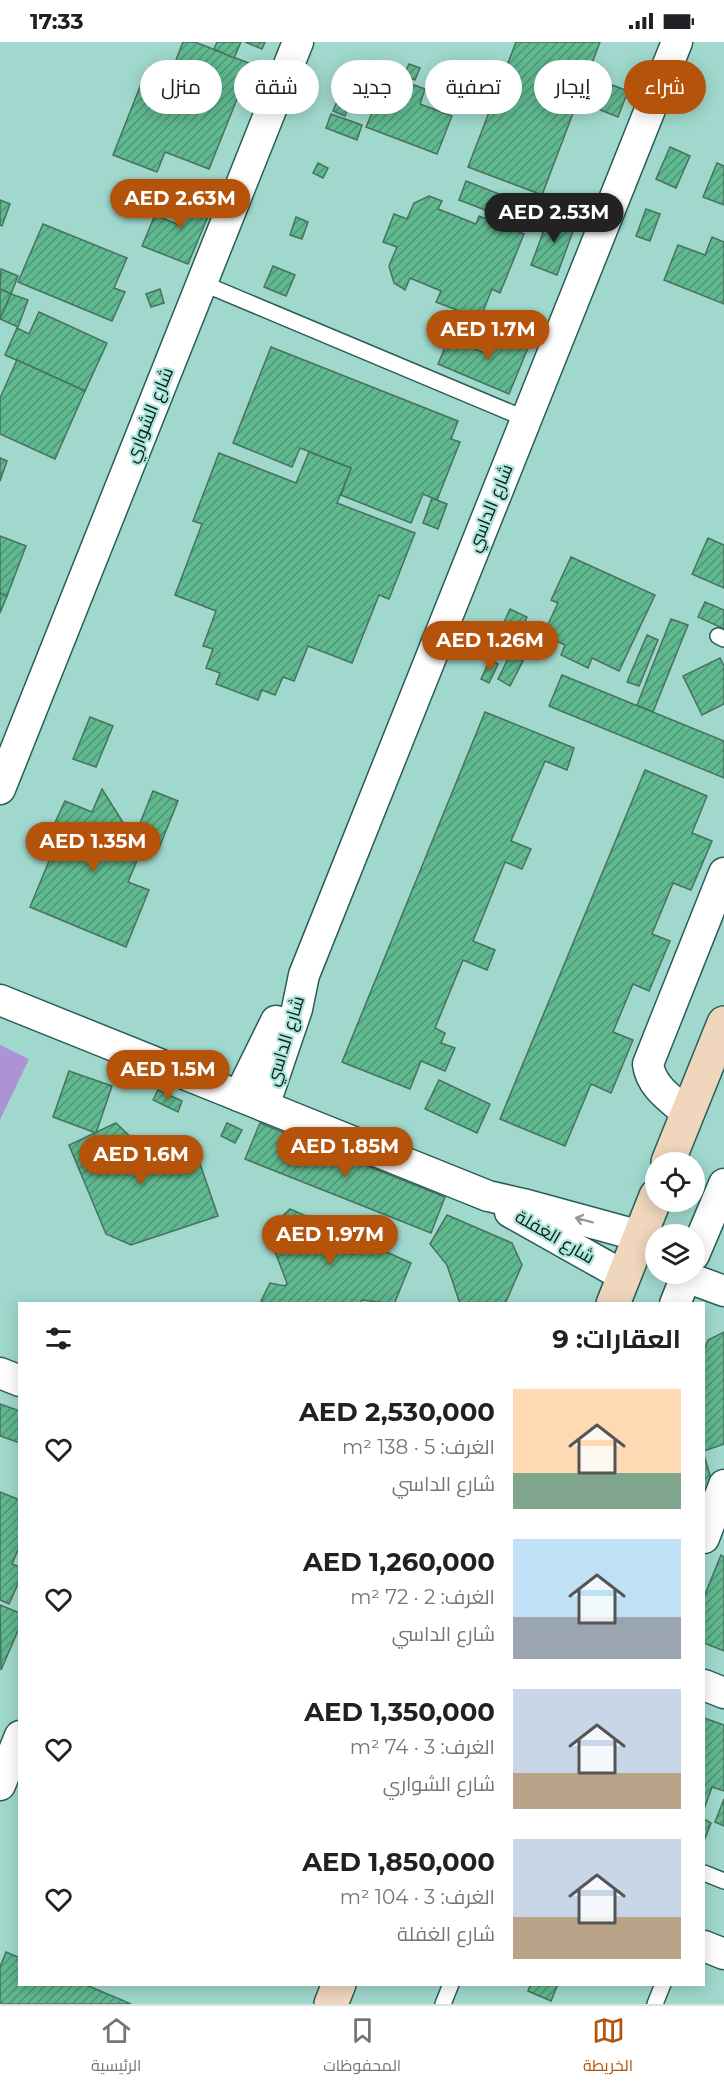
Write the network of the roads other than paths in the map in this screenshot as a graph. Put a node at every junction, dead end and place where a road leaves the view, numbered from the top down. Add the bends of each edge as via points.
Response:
1 (298, 42) edge
2 (677, 42) edge
3 (202, 283) junction
4 (526, 418) junction
5 (0, 789) edge
6 (724, 873) edge
7 (0, 1000) edge
8 (724, 1023) edge
9 (252, 1101) junction
10 (687, 1113) junction
11 (672, 1152) edge
12 (724, 1184) edge
13 (488, 1196) junction
14 (650, 1212) edge
15 (705, 1230) edge
16 (640, 1236) junction
17 (705, 1284) edge
18 (619, 1290) edge
19 (724, 1291) edge
20 (0, 1373) edge
21 (18, 1380) edge
22 (724, 1485) edge
23 (705, 1535) edge
24 (705, 1685) edge
25 (724, 1694) edge
26 (18, 1741) edge
27 (0, 1785) edge
28 (705, 1873) edge
29 (724, 1881) edge
30 (705, 1946) edge
31 (724, 1954) edge
32 (338, 1986) edge
33 (450, 1986) edge
34 (662, 1986) edge
35 (331, 2004) edge
36 (443, 2004) edge
37 (655, 2004) edge

1 - 3 street, شارع الشواري
2 - 4 street, شارع الداسي
3 - 4 lane
3 - 5 street, شارع الشواري
4 - 9 street, شارع الداسي via 304,975 297,1009
6 - 10 street via 648,1064 651,1079
7 - 9 street, شارع الغفلة
8 - 10 street
9 - 13 street, شارع الغفلة
10 - 11 street
12 - 15 street
16 -> 13 street, شارع الغفلة
13 - 18 street, شارع الغفلة
14 - 16 street
16 - 18 street
17 - 19 street
20 - 21 street
22 - 23 street
24 - 25 street
26 - 27 street
28 - 29 lane
30 - 31 street
32 - 35 street
33 - 36 lane
34 - 37 lane

